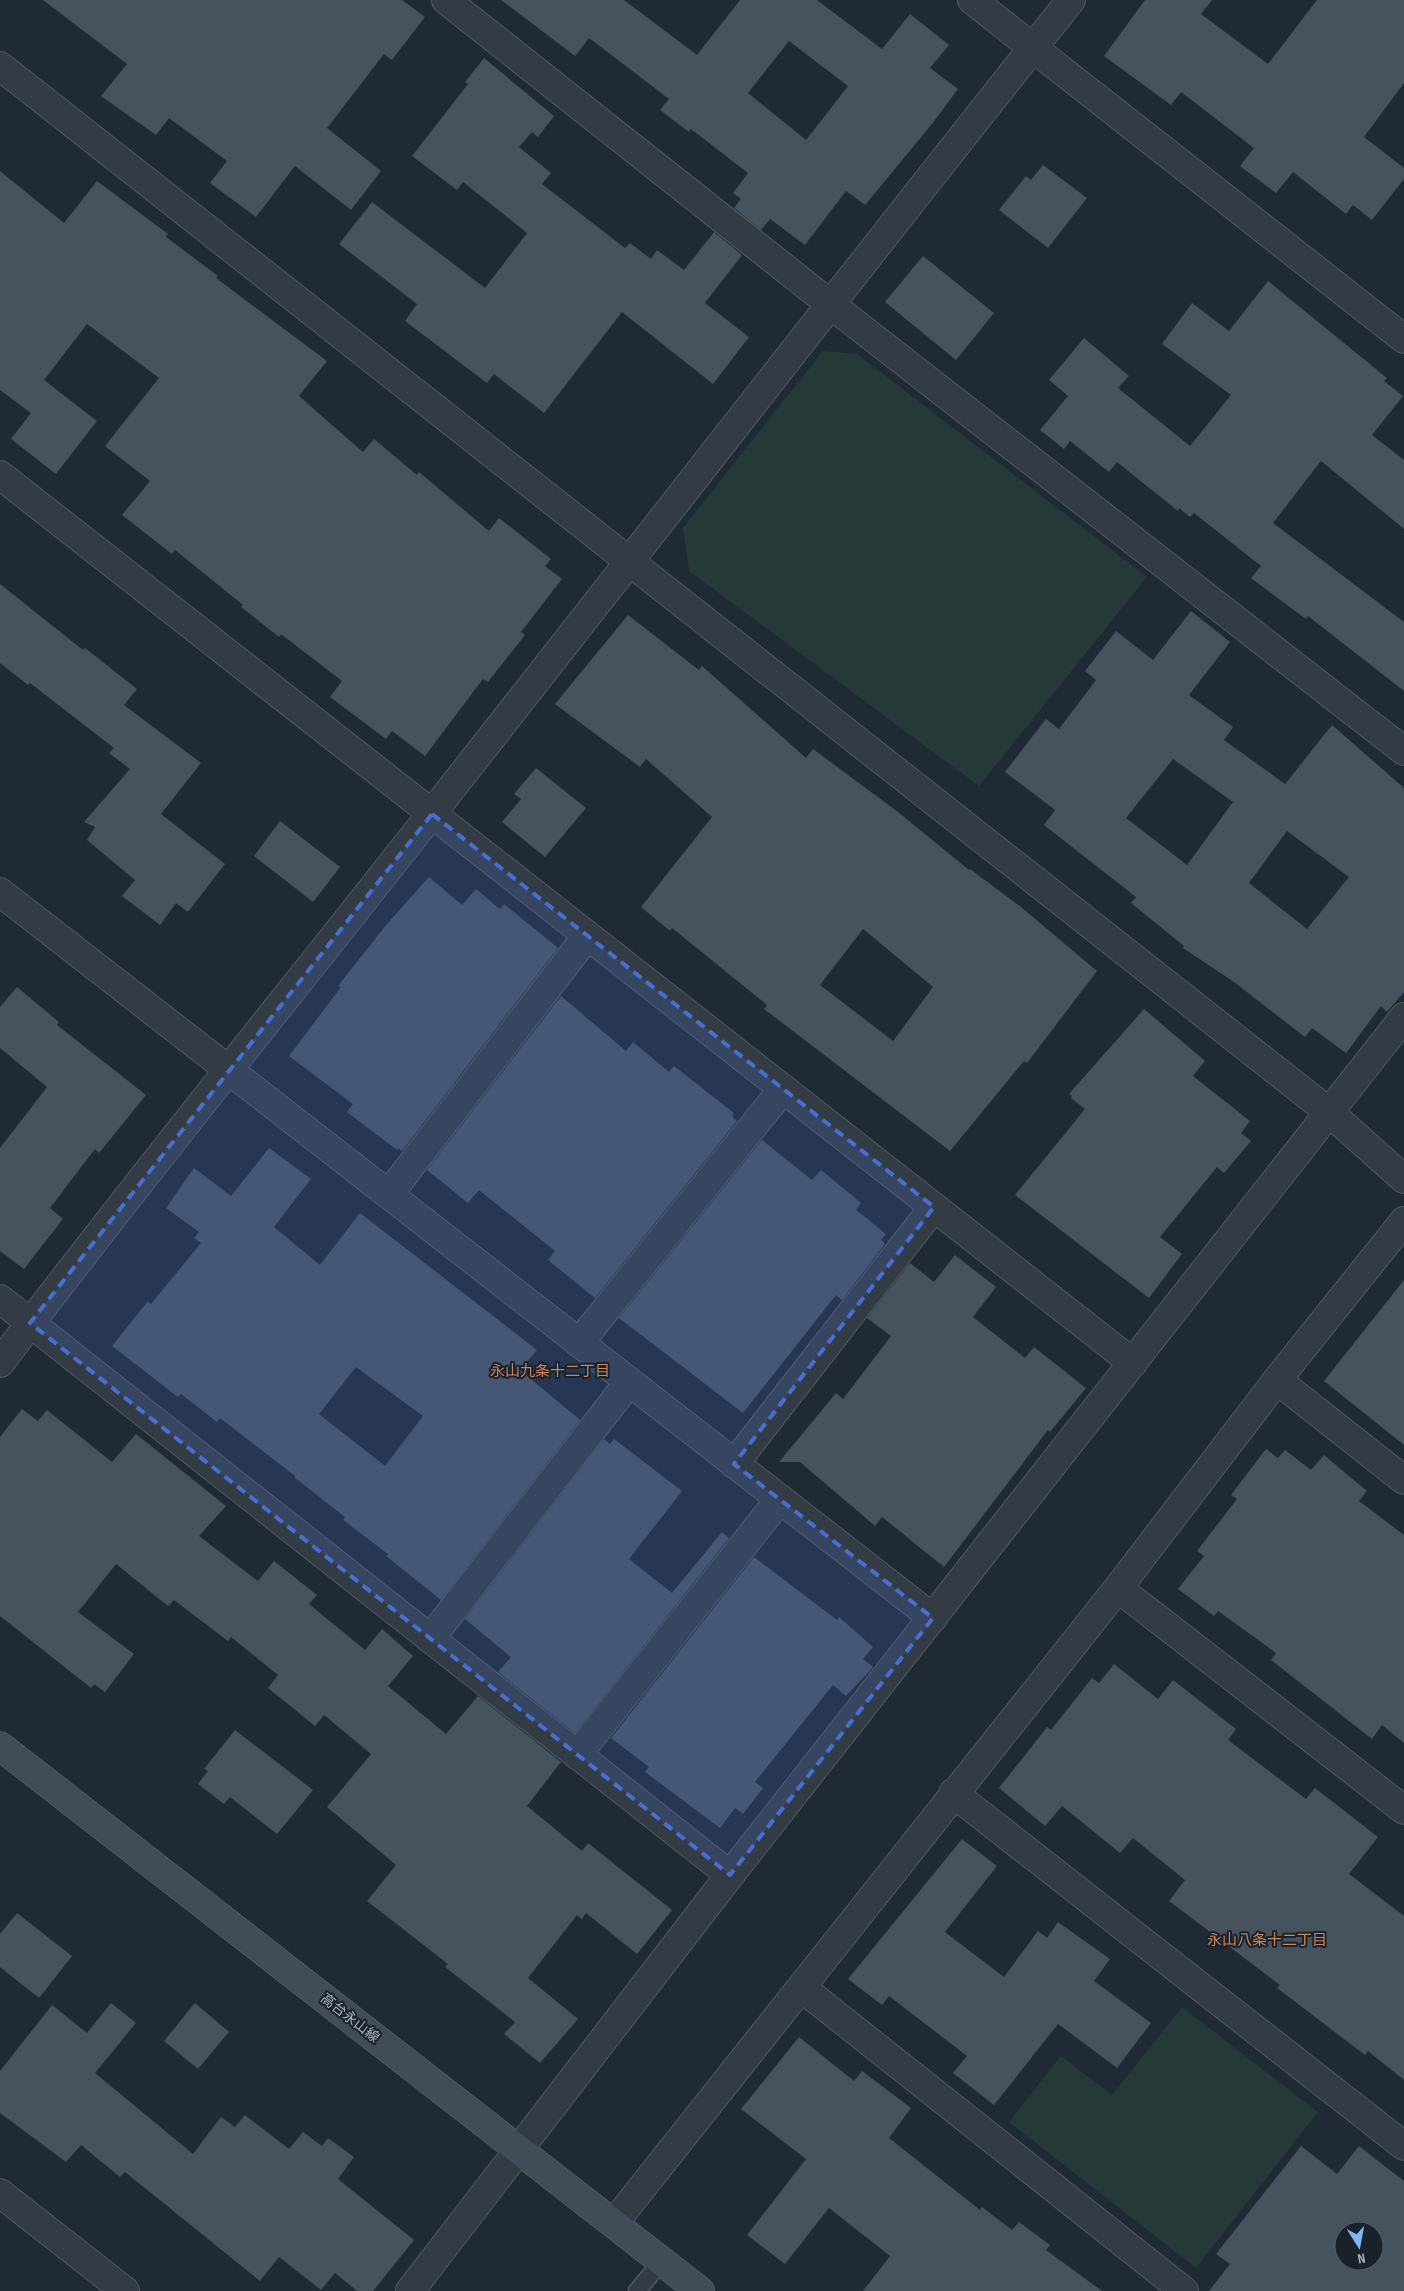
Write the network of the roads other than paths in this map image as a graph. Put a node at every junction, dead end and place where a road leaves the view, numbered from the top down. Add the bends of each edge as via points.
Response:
1 (446, 0) edge
2 (972, 0) edge
3 (1071, 0) edge
4 (1033, 48) junction
5 (0, 66) edge
6 (830, 304) junction
7 (1404, 339) edge
8 (0, 475) edge
9 (630, 561) junction
10 (1404, 751) edge
11 (432, 814) junction
12 (0, 892) edge
13 (587, 936) junction
14 (1404, 1017) edge
15 (228, 1070) junction
16 (783, 1089) junction
17 (1329, 1112) junction
18 (1404, 1179) edge
19 (389, 1194) junction
20 (934, 1207) junction
21 (1404, 1221) edge
22 (0, 1298) edge
23 (30, 1323) junction
24 (579, 1342) junction
25 (1133, 1362) junction
26 (0, 1363) edge
27 (1277, 1380) junction
28 (629, 1382) junction
29 (734, 1464) junction
30 (1404, 1480) edge
31 (780, 1499) junction
32 (1118, 1588) junction
33 (932, 1618) junction
34 (430, 1638) junction
35 (0, 1746) edge
36 (577, 1754) junction
37 (953, 1793) junction
38 (1404, 1810) edge
39 (730, 1875) junction
40 (802, 1988) junction
41 (1404, 2146) edge
42 (518, 2148) junction
43 (0, 2193) edge
44 (614, 2223) junction
45 (662, 2261) junction
46 (125, 2291) edge
47 (410, 2291) edge
48 (637, 2291) edge
49 (700, 2291) edge
50 (1184, 2291) edge

1 - 6 street
2 - 4 street
3 - 4 street
4 - 6 street
4 - 7 street
5 - 9 street
6 - 9 street
6 - 10 street
8 - 11 street
9 - 11 street
9 - 17 street
11 - 13 street
11 - 15 street
12 - 15 street
13 - 16 street
13 - 19 street
14 - 17 street
15 - 19 street
15 - 23 street
16 - 20 street
16 - 24 street
17 - 18 street
17 - 25 street
19 - 24 street
20 - 25 street
20 - 29 street
21 - 27 street
22 - 23 street
23 - 26 street
23 - 34 street
24 - 28 street
25 - 33 street
27 - 30 street
27 - 32 street
28 - 29 street
28 - 34 street
29 - 31 street
31 - 33 street
31 - 36 street
32 - 37 street
32 - 38 street
33 - 39 street
34 - 36 street
35 - 42 street, 高台永山線
36 - 39 street
37 - 40 street
37 - 41 street
39 - 42 street
40 - 44 street
40 - 50 street
42 - 44 street, 高台永山線
42 - 47 street
43 - 46 street
44 - 45 street, 高台永山線
45 - 48 lane
45 - 49 street, 高台永山線

